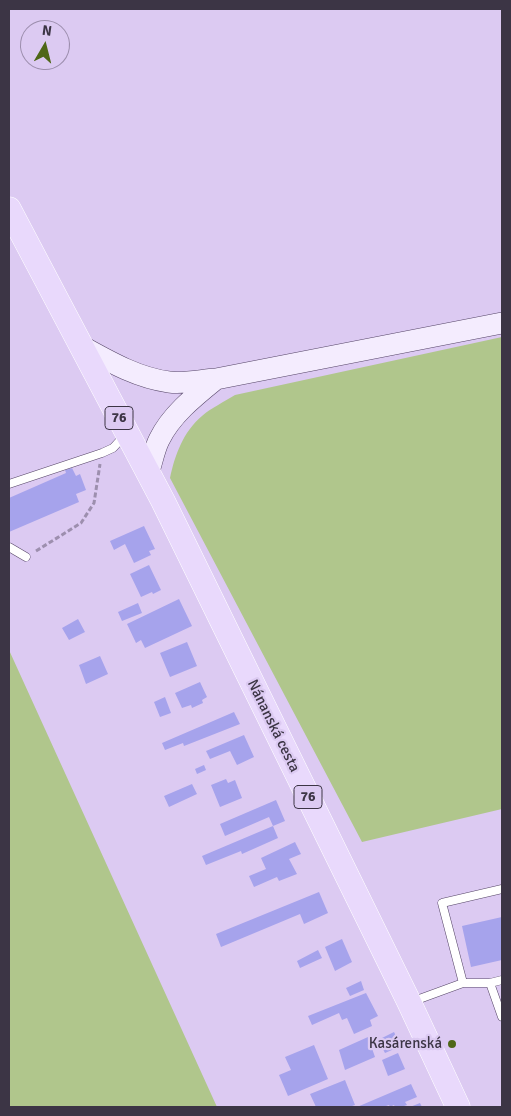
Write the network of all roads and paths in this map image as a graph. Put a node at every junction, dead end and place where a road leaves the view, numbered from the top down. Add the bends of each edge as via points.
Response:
1 (9, 210) edge
2 (502, 323) edge
3 (83, 347) junction
4 (216, 379) junction
5 (127, 434) junction
6 (102, 453) junction
7 (148, 474) junction
8 (9, 484) edge
9 (9, 547) edge
10 (26, 557) joint
11 (502, 889) edge
12 (502, 980) edge
13 (463, 982) junction
14 (490, 983) junction
15 (409, 1002) junction
16 (502, 1017) edge
17 (458, 1107) edge

1 - 3 main road, 76
2 - 4 main road
3 - 4 main road via 111,363 149,378 171,382
3 - 5 main road, Nánanská cesta / 76
4 - 7 main road via 170,422 158,440
5 - 6 lane via 113,448
5 - 7 main road, Nánanská cesta / 76
6 - 8 lane
6 - 10 path via 94,503 81,523
7 - 15 main road, Nánanská cesta / 76
9 - 10 lane
11 - 13 lane via 442,903
12 - 14 lane
13 - 14 lane
13 - 15 lane
14 - 16 lane
15 - 17 main road, Nánanská cesta / 76

